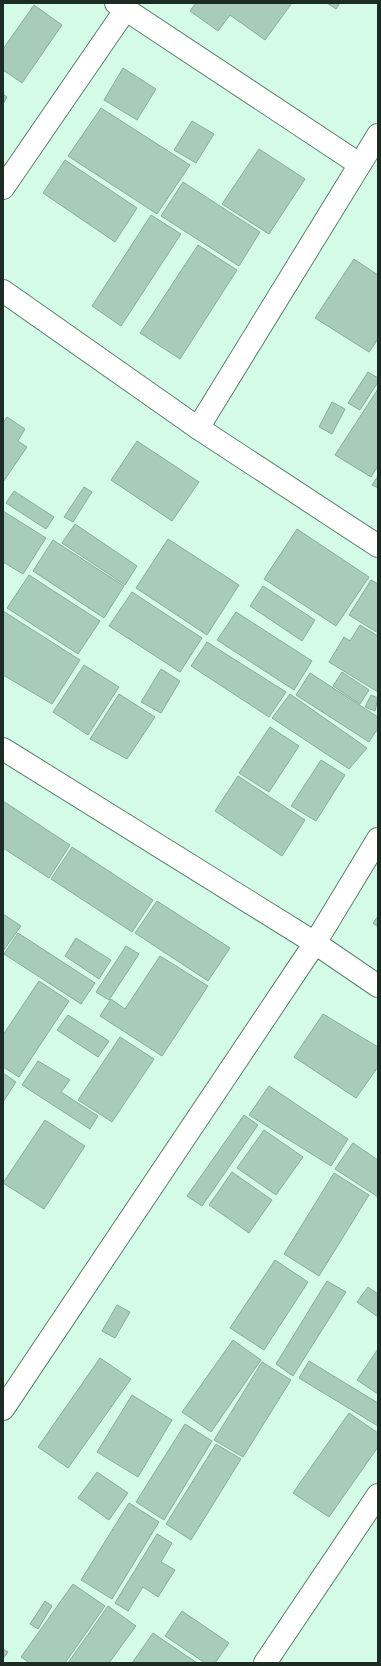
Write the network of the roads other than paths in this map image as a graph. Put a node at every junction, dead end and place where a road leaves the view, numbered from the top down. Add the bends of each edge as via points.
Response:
1 (121, 6) edge
2 (378, 135) edge
3 (359, 164) junction
4 (3, 188) edge
5 (3, 291) edge
6 (198, 428) junction
7 (378, 546) edge
8 (3, 749) edge
9 (378, 839) edge
10 (314, 943) junction
11 (378, 986) edge
12 (3, 1410) edge
13 (375, 1505) edge
14 (266, 1663) edge

1 - 3 street
1 - 4 street
2 - 3 street
3 - 6 street
5 - 6 street
6 - 7 street
8 - 10 street
9 - 10 street
10 - 11 street
10 - 12 street
13 - 14 street

